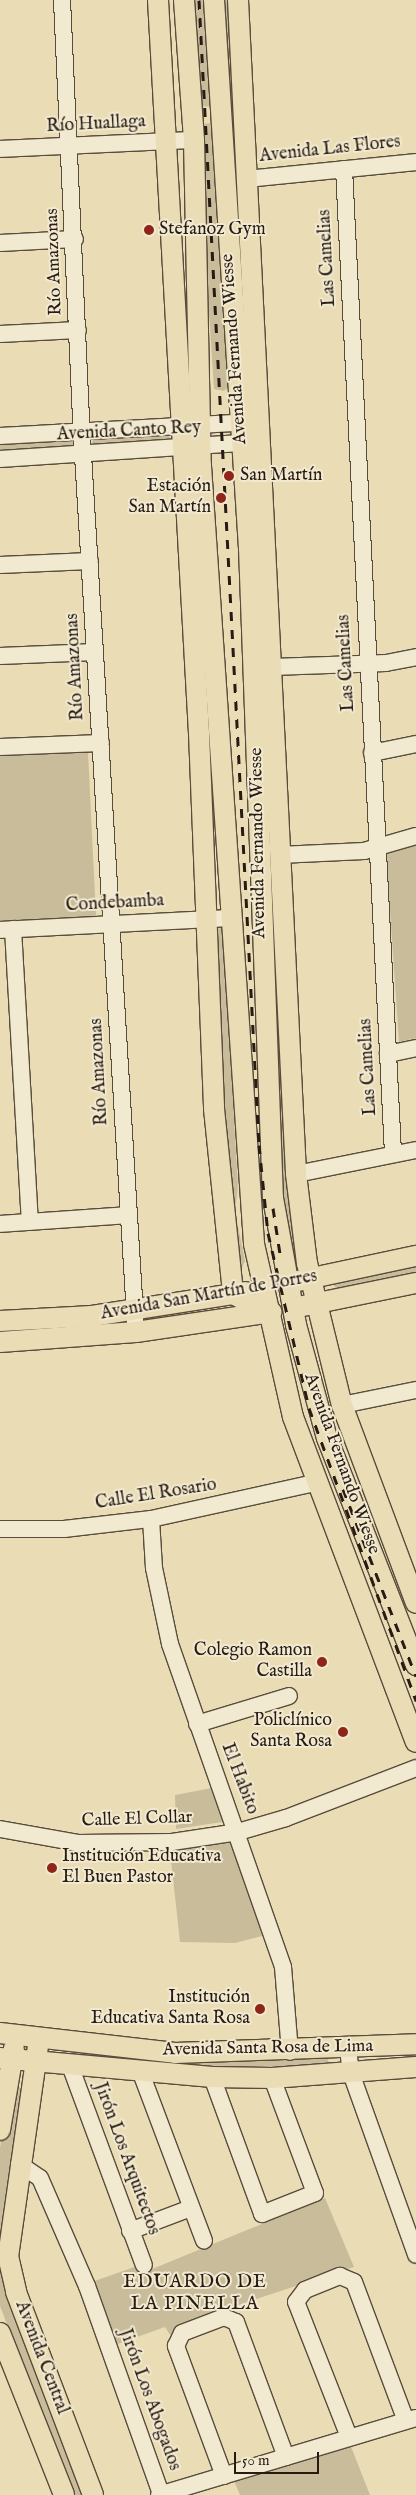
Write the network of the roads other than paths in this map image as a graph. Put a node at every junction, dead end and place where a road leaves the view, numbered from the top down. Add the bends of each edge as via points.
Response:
1 (62, 0) edge
2 (158, 0) edge
3 (184, 0) edge
4 (214, 0) edge
5 (238, 0) edge
6 (194, 140) junction
7 (167, 141) junction
8 (71, 146) junction
9 (0, 149) edge
10 (416, 162) edge
11 (344, 169) junction
12 (247, 179) junction
13 (75, 239) junction
14 (0, 243) edge
15 (78, 330) junction
16 (0, 334) edge
17 (191, 425) junction
18 (82, 432) junction
19 (250, 432) junction
20 (0, 436) edge
21 (192, 449) junction
22 (83, 455) junction
23 (0, 459) edge
24 (90, 561) junction
25 (0, 565) edge
26 (95, 652) junction
27 (0, 656) edge
28 (416, 657) edge
29 (366, 665) junction
30 (272, 666) junction
31 (101, 743) junction
32 (416, 744) edge
33 (0, 747) edge
34 (372, 753) junction
35 (416, 836) edge
36 (377, 846) junction
37 (279, 855) junction
38 (232, 918) junction
39 (207, 919) junction
40 (112, 924) junction
41 (6, 929) edge
42 (416, 1048) edge
43 (388, 1054) junction
44 (416, 1150) edge
45 (393, 1154) junction
46 (296, 1174) junction
47 (129, 1216) junction
48 (30, 1222) junction
49 (0, 1224) edge
50 (416, 1256) edge
51 (311, 1278) junction
52 (287, 1283) junction
53 (416, 1283) edge
54 (263, 1289) junction
55 (233, 1294) junction
56 (208, 1299) junction
57 (316, 1304) junction
58 (292, 1308) junction
59 (135, 1310) junction
60 (268, 1313) junction
61 (0, 1321) edge
62 (211, 1321) junction
63 (136, 1332) junction
64 (0, 1342) edge
65 (416, 1390) edge
66 (342, 1405) junction
67 (315, 1483) junction
68 (151, 1519) junction
69 (0, 1529) edge
70 (416, 1603) edge
71 (416, 1665) edge
72 (289, 1696) dead end
73 (197, 1724) junction
74 (416, 1742) edge
75 (416, 1768) edge
76 (0, 1829) edge
77 (238, 1832) junction
78 (8, 2035) edge
79 (39, 2039) junction
80 (416, 2044) edge
81 (348, 2050) junction
82 (290, 2052) junction
83 (6, 2060) edge
84 (35, 2064) junction
85 (416, 2067) edge
86 (71, 2068) junction
87 (141, 2073) junction
88 (351, 2073) junction
89 (212, 2077) junction
90 (272, 2078) junction
91 (0, 2130) edge
92 (19, 2164) junction
93 (191, 2208) junction
94 (130, 2232) junction
95 (204, 2242) dead end
96 (416, 2255) edge
97 (144, 2264) dead end
98 (2, 2343) edge
99 (411, 2420) edge
100 (349, 2437) junction
101 (286, 2457) junction
102 (224, 2476) junction
103 (64, 2495) edge
104 (93, 2495) edge
105 (160, 2495) edge

1 - 8 street, Río Amazonas
2 - 7 main road, Avenida Fernando Wiesse
3 - 6 main road, Avenida Fernando Wiesse
4 - 19 main road, Avenida Fernando Wiesse
5 - 12 main road, Avenida Fernando Wiesse
6 - 7 street, Río Huallaga
6 - 17 main road, Avenida Fernando Wiesse
7 - 8 street, Río Huallaga
7 - 17 main road, Avenida Fernando Wiesse
8 - 9 street, Río Huallaga
8 - 13 street, Río Amazonas
10 - 11 street, Avenida Las Flores
11 - 12 street, Avenida Las Flores
11 - 29 street, Las Camelias
12 - 19 main road, Avenida Fernando Wiesse
13 - 14 street
13 - 15 street, Río Amazonas
15 - 16 street
15 - 18 street, Río Amazonas
17 - 18 street, Avenida Canto Rey
17 - 19 street, Avenida Canto Rey
17 - 21 main road, Avenida Fernando Wiesse
18 - 20 street, Avenida Canto Rey
18 - 22 street, Río Amazonas
19 - 21 street, Avenida Canto Rey
19 - 30 main road, Avenida Fernando Wiesse
19 - 52 main road, Avenida Fernando Wiesse via 268,1130
21 - 22 street, Avenida Canto Rey
21 - 38 main road, Avenida Fernando Wiesse
21 - 39 main road, Avenida Fernando Wiesse
22 - 23 street, Avenida Canto Rey
22 - 24 street, Río Amazonas
24 - 25 street
24 - 26 street, Río Amazonas
26 - 27 street
26 - 31 street, Río Amazonas
28 - 29 street
29 - 30 street
29 - 34 street, Las Camelias
30 - 37 main road, Avenida Fernando Wiesse
31 - 33 street
31 - 40 street, Río Amazonas
32 - 34 street
34 - 36 street, Las Camelias
35 - 36 street
36 - 37 street
36 - 43 street, Las Camelias
37 - 46 main road, Avenida Fernando Wiesse
38 - 39 street, Condebamba
38 - 54 main road, Avenida Fernando Wiesse via 249,1194
39 - 40 street, Condebamba
39 - 55 main road, Avenida Fernando Wiesse via 214,1109
40 - 41 street, Condebamba
40 - 47 street, Río Amazonas
41 - 48 street
42 - 43 street
43 - 45 street, Las Camelias
44 - 45 street
45 - 46 street
46 - 51 main road, Avenida Fernando Wiesse
47 - 48 street
47 - 59 street, Río Amazonas
48 - 49 street
50 - 51 main road, Avenida San Martín de Porres
51 - 52 main road, Avenida San Martín de Porres
51 - 57 main road, Avenida Fernando Wiesse
52 - 54 main road, Avenida San Martín de Porres
52 - 58 main road, Avenida Fernando Wiesse
53 - 57 main road, Avenida San Martín de Porres
54 - 55 main road, Avenida San Martín de Porres
54 - 60 main road, Avenida Fernando Wiesse
55 - 56 main road, Avenida San Martín de Porres
55 - 60 main road
56 - 59 main road, Avenida San Martín de Porres
56 - 62 main road
57 - 58 main road, Avenida San Martín de Porres
57 - 66 main road, Avenida Fernando Wiesse
58 - 60 main road, Avenida San Martín de Porres
58 - 71 main road, Avenida Fernando Wiesse via 327,1438
59 - 61 main road, Avenida San Martín de Porres
59 - 63 street, Río Amazonas
60 - 62 main road, Avenida San Martín de Porres
60 - 67 main road, Avenida Fernando Wiesse via 292,1418
62 - 63 main road, Avenida San Martín de Porres
63 - 64 main road, Avenida San Martín de Porres
65 - 66 street
66 - 70 main road, Avenida Fernando Wiesse
67 - 68 street, Calle El Rosario
67 - 74 main road, Avenida Fernando Wiesse
68 - 69 street, Calle El Rosario via 64,1529
68 - 73 street, El Habito via 159,1602
72 - 73 street
73 - 77 street, El Habito
75 - 77 street, Calle El Collar
76 - 77 street, Calle El Collar via 78,1843 127,1844
77 - 82 street, El Habito via 284,1967
78 - 79 main road, Avenida Santa Rosa de Lima
78 - 83 main road
79 - 82 main road, Avenida Santa Rosa de Lima via 175,2053
79 - 84 main road, Avenida Central
80 - 81 main road, Avenida Santa Rosa de Lima
81 - 82 main road, Avenida Santa Rosa de Lima
81 - 88 street
83 - 84 main road, Avenida Santa Rosa de Lima
83 - 91 main road
84 - 86 main road, Avenida Santa Rosa de Lima
84 - 92 main road, Avenida Central
85 - 88 main road, Avenida Santa Rosa de Lima
86 - 87 main road, Avenida Santa Rosa de Lima
86 - 94 street, Jirón Los Arquitectos
87 - 89 main road, Avenida Santa Rosa de Lima
87 - 93 street
88 - 90 main road, Avenida Santa Rosa de Lima
88 - 96 street
89 - 90 main road, Avenida Santa Rosa de Lima
89 - 90 street via 262,2214 315,2193
92 - 104 main road, Avenida Central via 9,2236 11,2275
92 - 105 street, Jirón Los Abogados via 40,2178 87,2286
93 - 94 street
93 - 95 street
94 - 97 street, Jirón Los Arquitectos
98 - 103 main road, Avenida Central
99 - 100 street
99 - 100 street via 354,2282 348,2276 298,2295 296,2302
100 - 101 street
101 - 102 street
101 - 102 street via 236,2322 231,2318 176,2338
102 - 105 street

